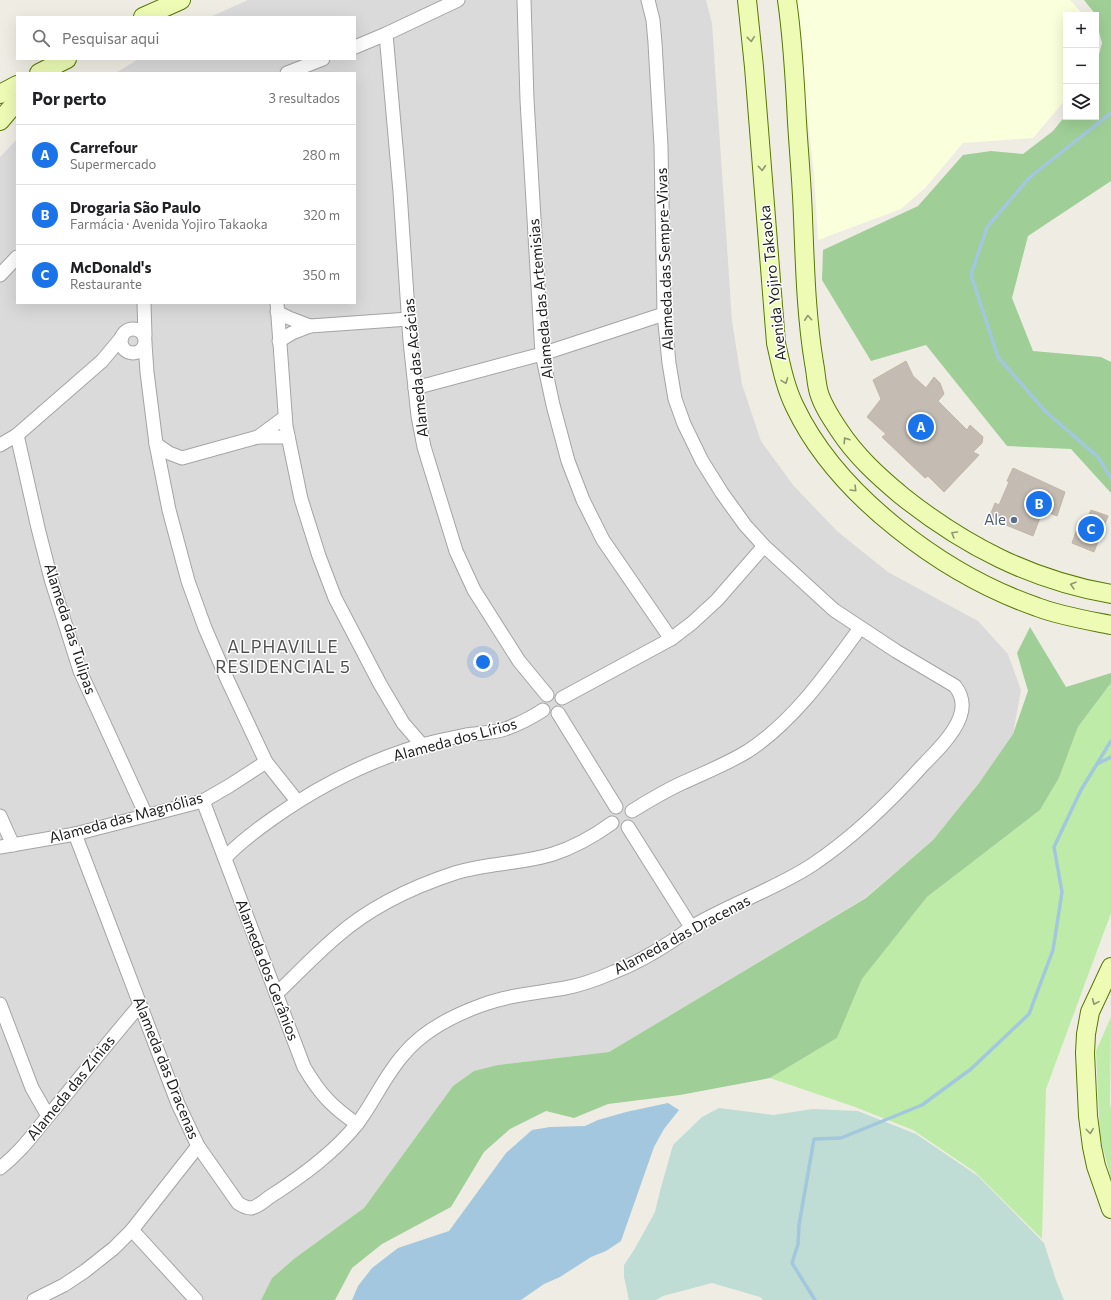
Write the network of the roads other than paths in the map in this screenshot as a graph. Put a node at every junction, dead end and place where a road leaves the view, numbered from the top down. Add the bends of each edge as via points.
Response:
1 (160, 0) edge
2 (181, 0) edge
3 (458, 0) edge
4 (524, 0) edge
5 (648, 0) edge
6 (747, 0) edge
7 (788, 0) edge
8 (145, 16) edge
9 (386, 34) junction
10 (356, 47) edge
11 (65, 60) edge
12 (79, 60) edge
13 (320, 60) edge
14 (41, 72) edge
15 (62, 72) edge
16 (290, 72) edge
17 (16, 86) edge
18 (0, 94) edge
19 (16, 105) edge
20 (0, 121) edge
21 (16, 258) edge
22 (0, 275) edge
23 (144, 304) edge
24 (277, 307) edge
25 (664, 314) junction
26 (409, 319) junction
27 (310, 326) junction
28 (124, 334) junction
29 (145, 340) junction
30 (280, 341) junction
31 (128, 352) junction
32 (542, 354) junction
33 (102, 361) junction
34 (147, 372) junction
35 (415, 388) junction
36 (285, 417) junction
37 (17, 435) junction
38 (258, 437) junction
39 (288, 437) junction
40 (156, 444) junction
41 (0, 445) edge
42 (187, 457) junction
43 (162, 472) junction
44 (764, 546) junction
45 (1111, 594) edge
46 (1111, 625) edge
47 (860, 628) junction
48 (671, 639) junction
49 (547, 695) junction
50 (562, 698) junction
51 (962, 705) joint
52 (543, 710) junction
53 (558, 713) junction
54 (422, 745) junction
55 (266, 762) junction
56 (203, 801) junction
57 (296, 801) junction
58 (616, 807) junction
59 (632, 811) junction
60 (146, 815) junction
61 (0, 816) edge
62 (612, 823) junction
63 (628, 827) junction
64 (75, 834) junction
65 (6, 846) edge
66 (226, 858) junction
67 (692, 927) junction
68 (1111, 967) edge
69 (276, 994) junction
70 (0, 1004) edge
71 (140, 1005) junction
72 (48, 1116) junction
73 (357, 1124) junction
74 (198, 1146) junction
75 (0, 1168) edge
76 (1111, 1209) edge
77 (132, 1230) junction
78 (34, 1300) edge
79 (196, 1300) edge

1 - 8 main road
2 - 8 main road
3 - 9 street
4 - 32 street, Alameda das Artemisias via 526,100
5 - 25 street, Alameda das Sempre-Vivas via 653,20 661,139
6 -> 46 main road, Avenida Yojiro Takaoka via 776,343 782,374 810,434 853,490 906,534 964,574 1037,607
45 -> 7 main road, Avenida Yojiro Takaoka via 1040,575 979,549 950,531 880,477 849,446 826,410 819,393 809,334
9 - 10 street
9 - 26 street, Alameda das Acácias
11 - 14 main road
12 - 15 main road
13 - 16 street
17 - 18 main road
19 - 20 main road
21 - 22 street
23 - 28 street
23 - 29 street
24 - 27 street via 289,318
24 - 30 street
25 - 32 street
25 - 44 street, Alameda das Sempre-Vivas via 675,399 684,424 702,461 722,493
26 - 27 street
26 - 35 street, Alameda das Acácias
27 - 30 street
28 - 29 street via 129,329 140,330
28 - 31 street via 122,346
28 - 33 street
29 - 31 street via 143,349 139,352
29 - 34 street
30 - 36 street
31 - 33 street
31 - 34 street
32 - 35 street
32 - 48 street, Alameda das Artemisias via 568,461 583,500 603,540
33 - 37 street
34 - 40 street
35 - 49 street, Alameda das Acácias via 424,447 456,551 474,590 496,626 519,661
36 - 38 street
36 - 39 street
37 - 41 street
37 - 60 street, Alameda das Tulipas via 51,579 80,671
38 - 39 street
38 - 42 street
39 - 54 street via 302,499 335,598 403,723
40 - 42 street via 169,453 182,458
40 - 43 street
42 - 43 street
43 - 55 street via 168,510 188,581 205,628
44 - 47 street, Alameda das Sempre-Vivas via 834,610
44 - 48 street via 717,600
47 - 51 street, Alameda das Sempre-Vivas via 955,686 960,692
47 - 59 street via 815,687 773,732 725,764 659,795
48 - 50 street
49 - 50 street via 555,694
49 - 52 street via 542,702
50 - 53 street via 563,707
51 - 67 street, Alameda das Dracenas via 961,716 956,725 938,748 899,792 846,841 777,885
52 - 53 street via 550,715
52 - 54 street, Alameda dos Lírios via 504,729
53 - 58 street
54 - 57 street, Alameda dos Lírios via 376,761
55 - 56 street, Alameda das Magnólias
55 - 57 street
56 - 60 street, Alameda das Magnólias
56 - 66 street, Alameda dos Gerânios
57 - 66 street, Alameda dos Lírios via 252,833
58 - 59 street via 625,806
58 - 62 street via 611,814
59 - 63 street via 633,820
60 - 64 street, Alameda das Magnólias
61 - 65 street
62 - 63 street via 619,828
62 - 69 street via 595,835 552,854 455,873 390,900 336,937
63 - 67 street
64 - 65 street, Alameda das Magnólias
64 - 71 street, Alameda das Dracenas
66 - 69 street, Alameda dos Gerânios
67 - 73 street, Alameda das Dracenas via 646,957 616,972 566,988 507,997 447,1020 404,1053
68 -> 76 main road via 1090,1012 1085,1053 1092,1147
69 - 73 street, Alameda dos Gerânios via 304,1067 328,1101
70 - 72 street via 32,1088
71 - 72 street, Alameda das Zínias
71 - 74 street, Alameda das Dracenas via 178,1104
72 - 75 street, Alameda das Zínias via 14,1157
73 - 74 street, Alameda das Dracenas via 318,1163 250,1208 238,1204
74 - 77 street
77 - 78 street via 85,1271
77 - 79 street

